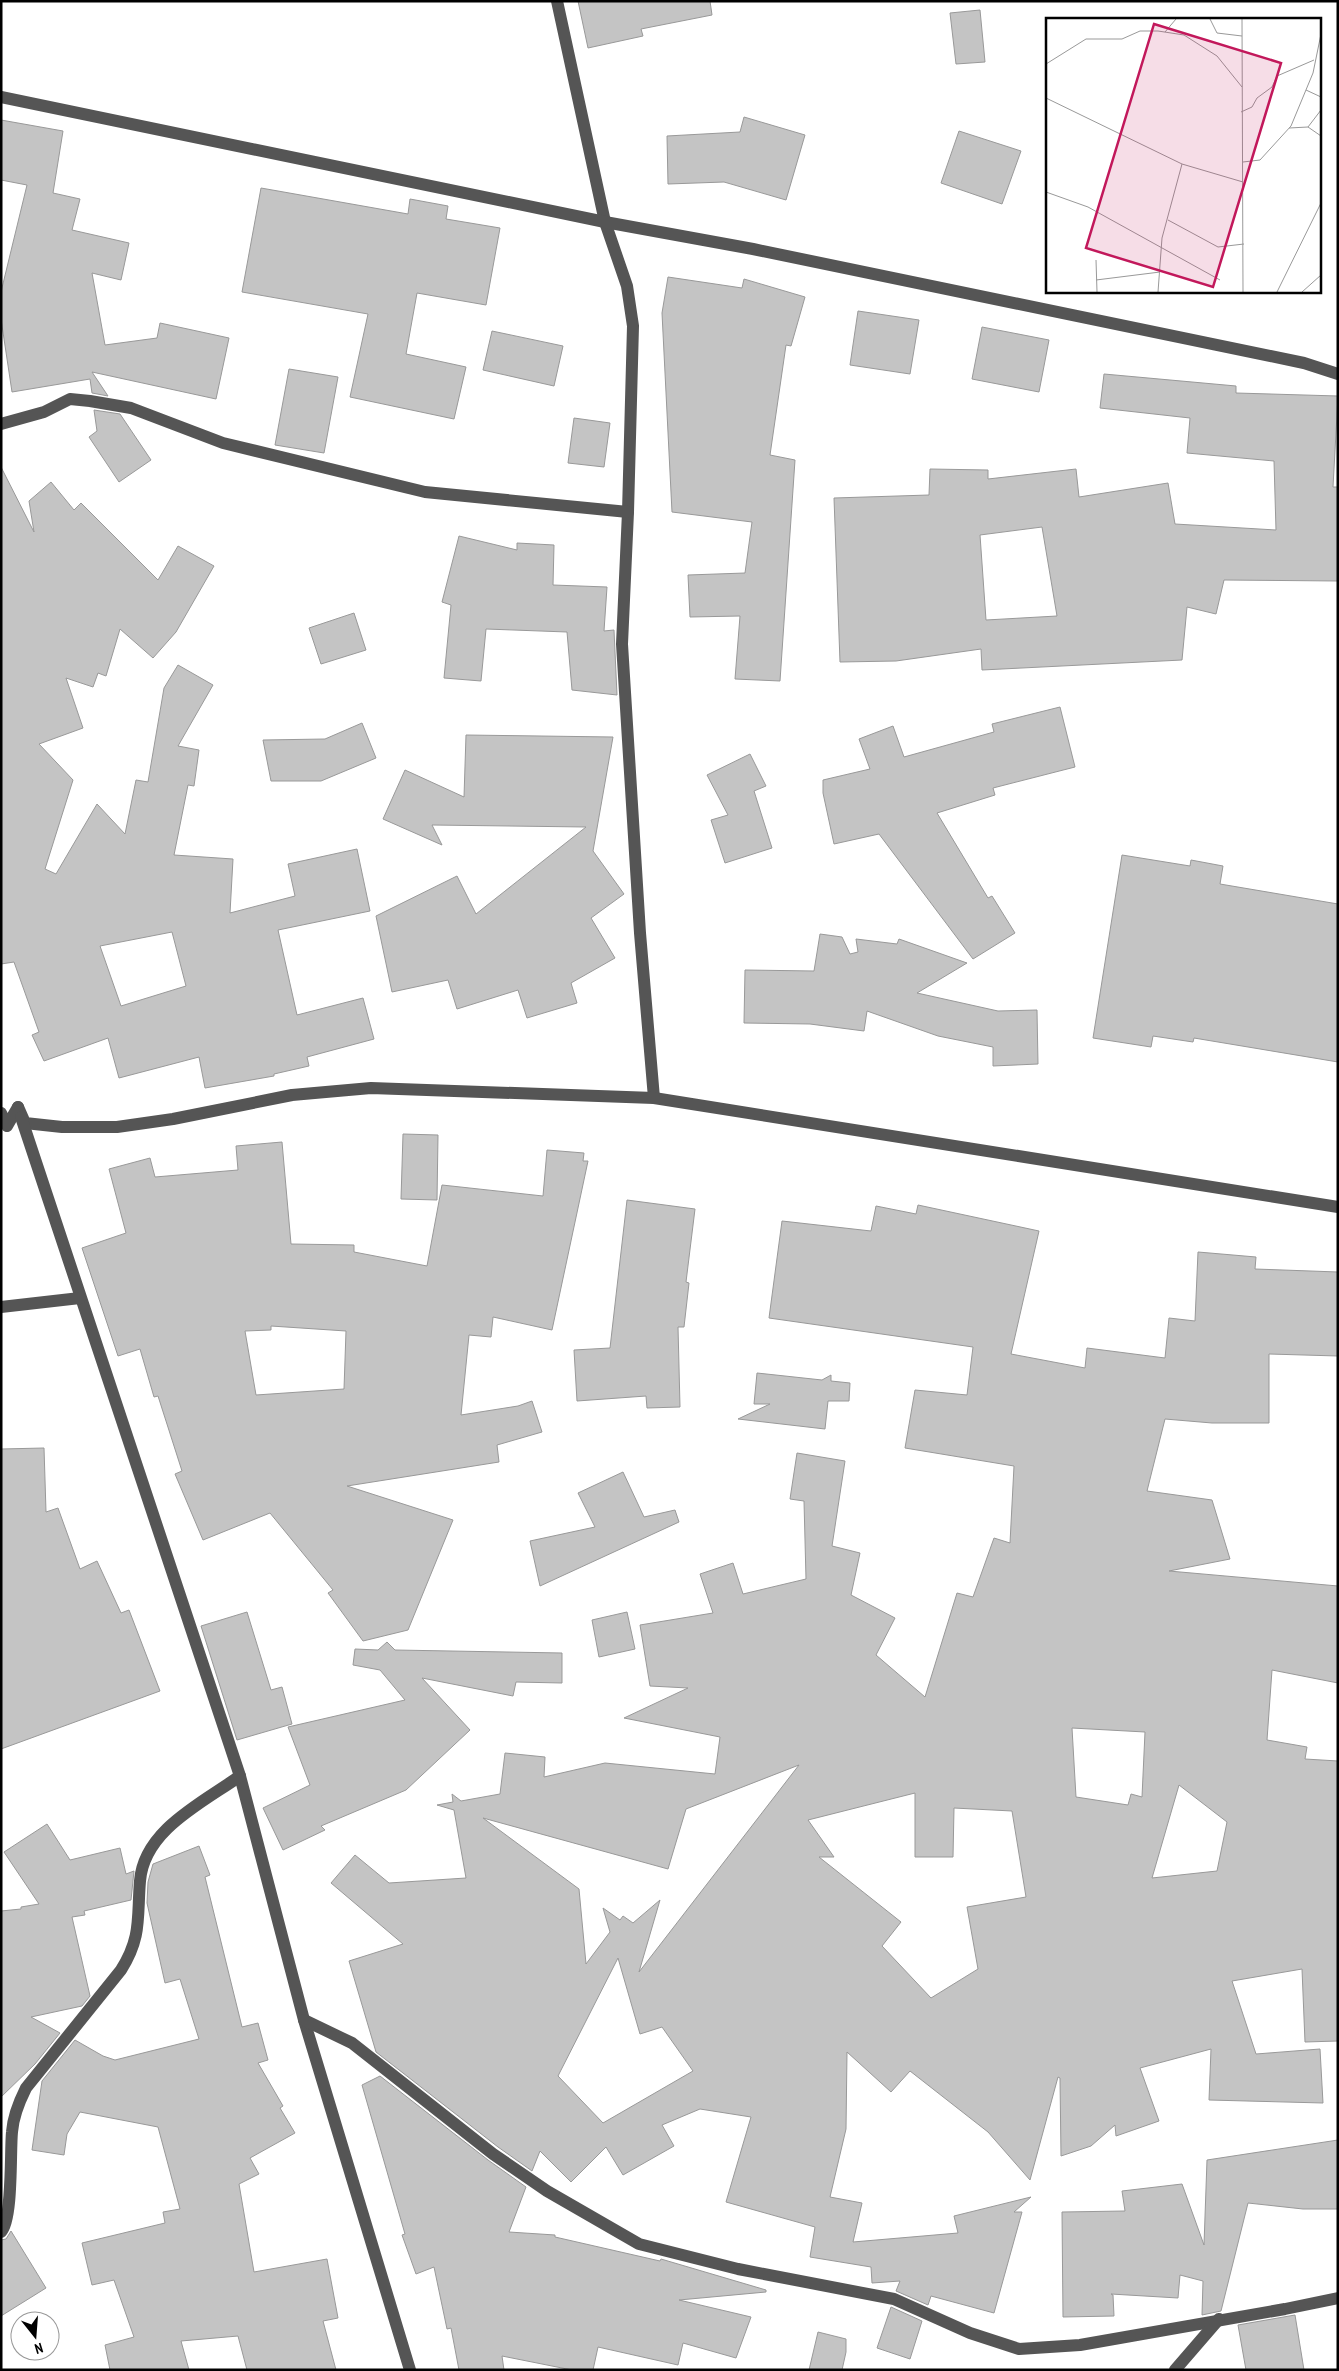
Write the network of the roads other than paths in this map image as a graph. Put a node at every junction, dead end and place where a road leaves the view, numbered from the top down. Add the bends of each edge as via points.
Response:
1 (557, 1) edge
2 (1, 97) edge
3 (605, 222) junction
4 (1338, 374) edge
5 (1, 424) edge
6 (628, 512) junction
7 (654, 1098) junction
8 (18, 1107) junction
9 (1, 1113) edge
10 (1338, 1207) edge
11 (80, 1298) junction
12 (1, 1307) edge
13 (240, 1776) junction
14 (304, 2020) junction
15 (1, 2232) edge
16 (1338, 2298) edge
17 (1219, 2319) junction
18 (410, 2370) edge
19 (1175, 2370) edge

1 - 3 street
2 - 3 street
3 - 4 street via 773,253 1304,363
3 - 6 street via 627,286 632,326
5 - 6 street via 44,412 70,399 90,401 131,408 223,442 425,492
6 - 7 street via 622,644
7 - 8 street via 371,1088 292,1095 117,1127 26,1123
7 - 10 street
8 - 9 street via 7,1126
8 - 11 street
11 - 12 street
11 - 13 street
13 - 14 street
13 - 15 street via 174,1822 147,1854 140,1879 137,1936 132,1954 26,2088 18,2106 12,2131 8,2214
14 - 17 street via 352,2043 493,2154 547,2191 639,2244 738,2269 894,2299 970,2333 1020,2349 1080,2345
14 - 18 street
16 - 17 street
17 - 19 street

